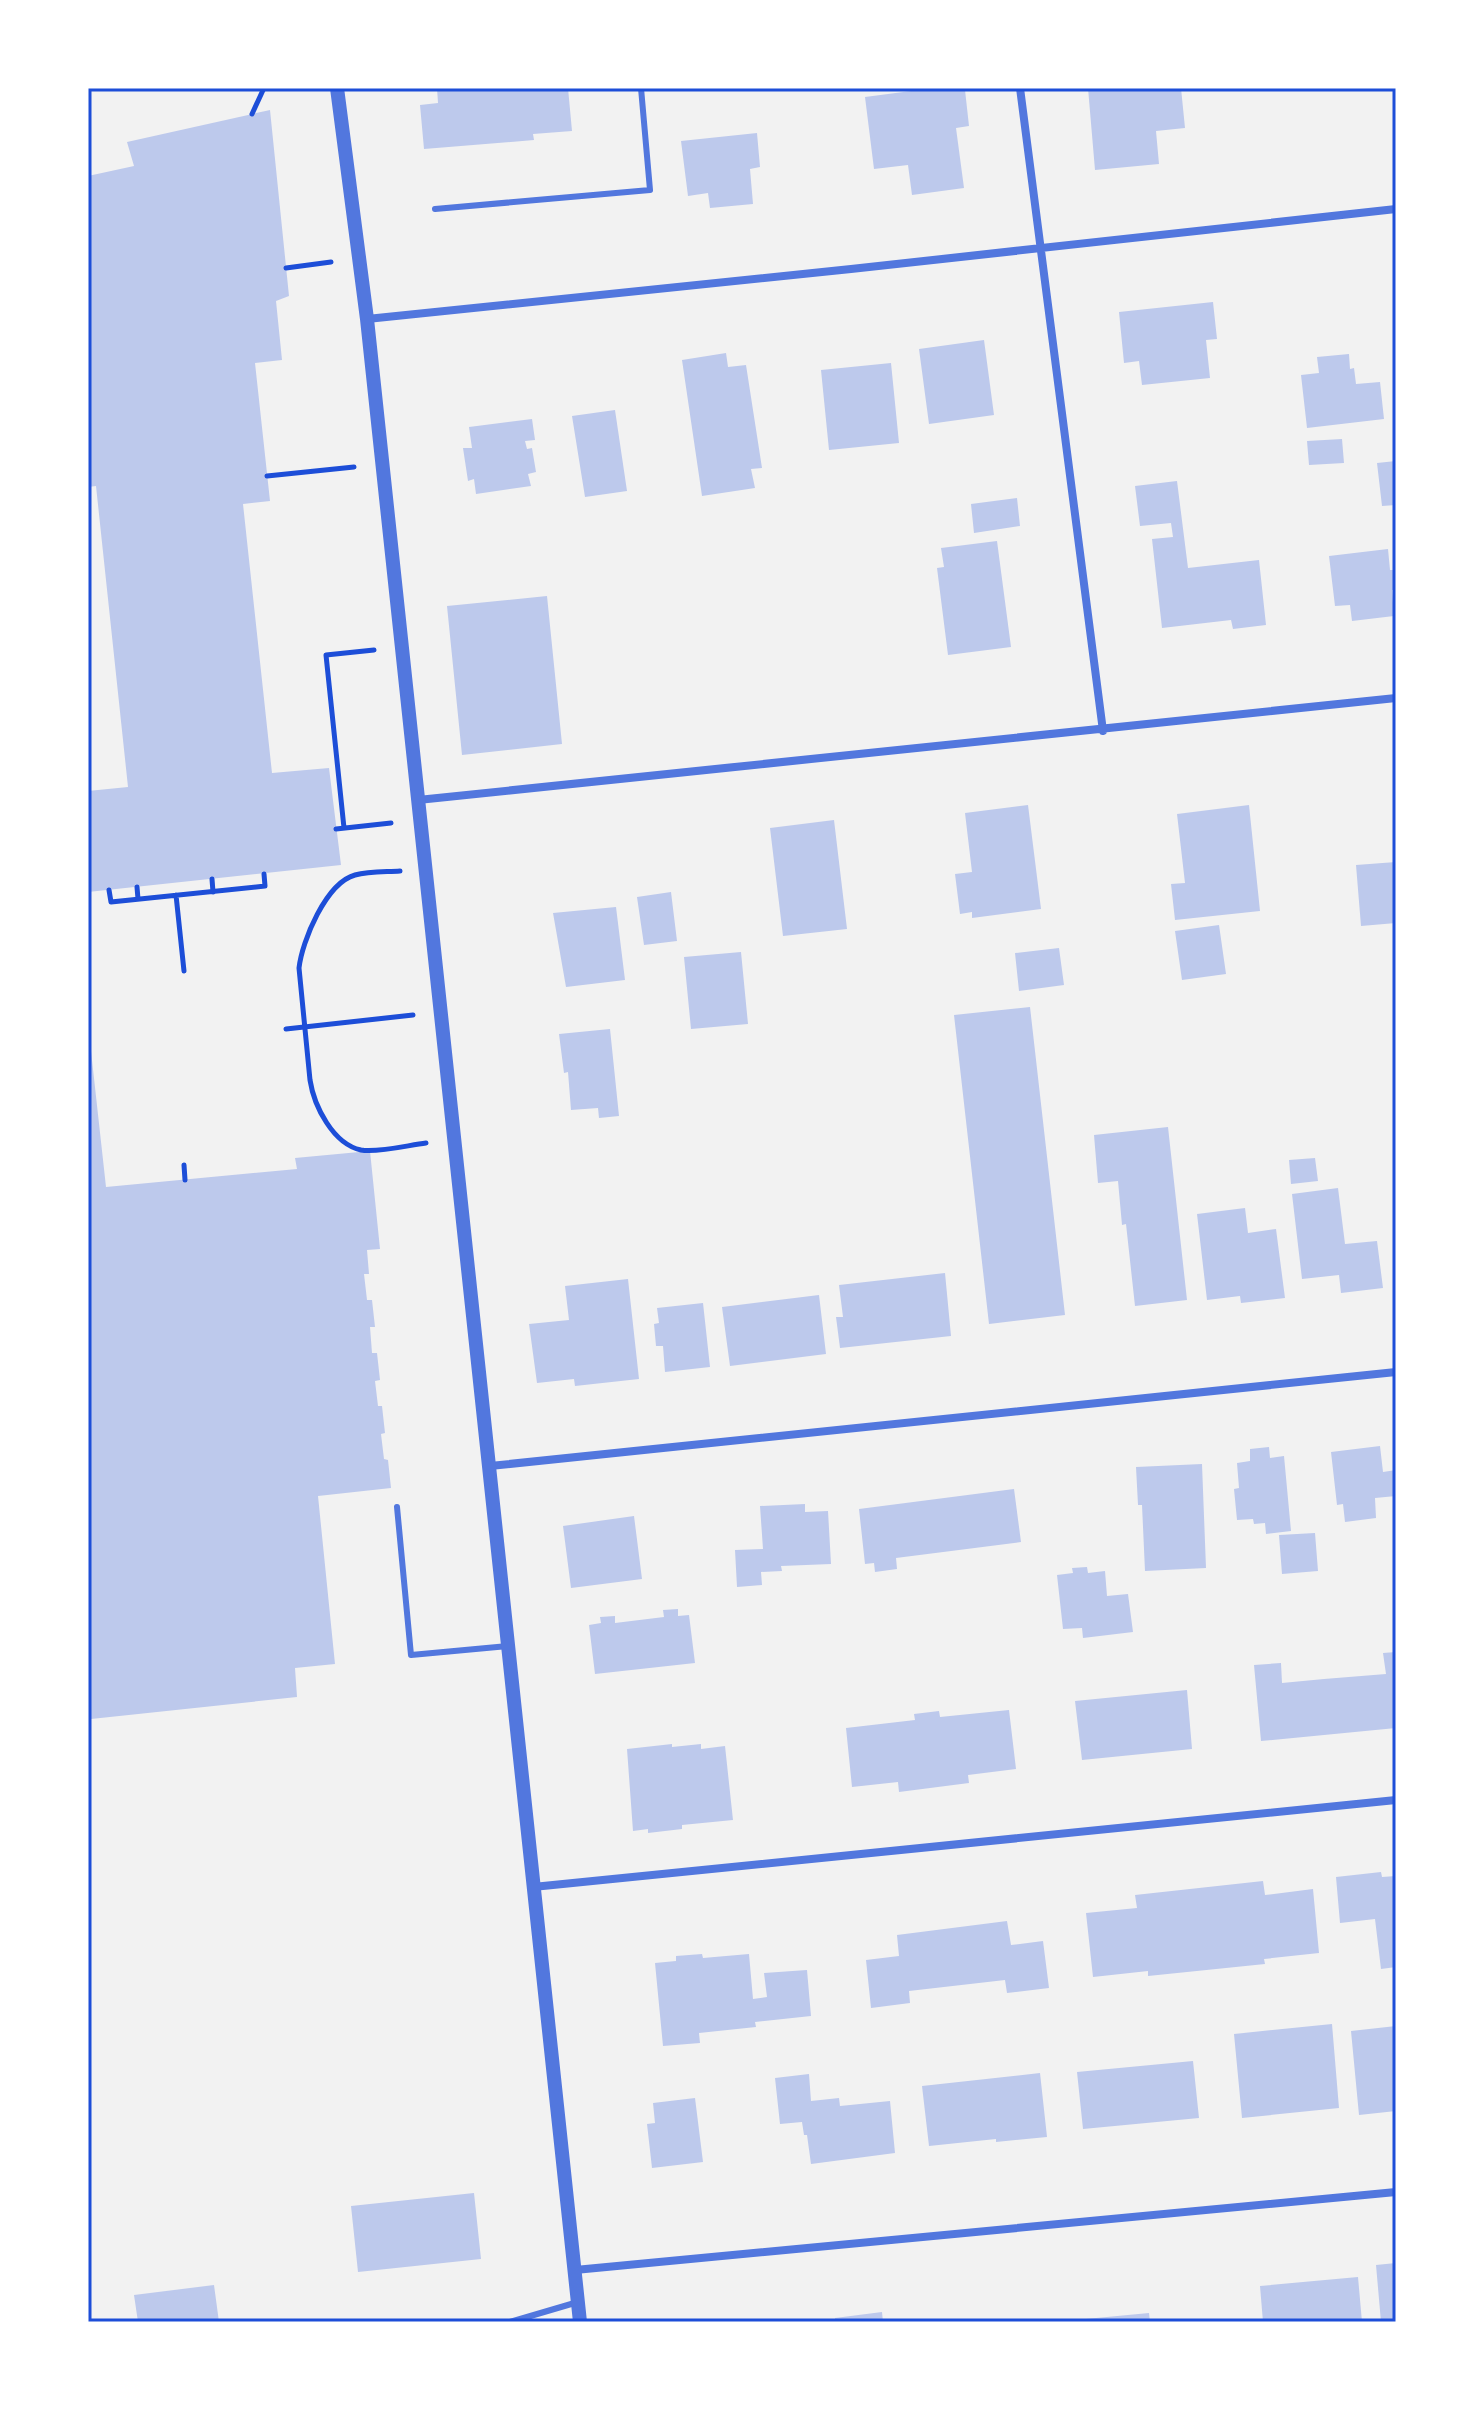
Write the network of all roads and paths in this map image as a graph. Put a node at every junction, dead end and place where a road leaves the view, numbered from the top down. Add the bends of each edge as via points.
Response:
1 (264, 88) edge
2 (337, 88) edge
3 (641, 88) edge
4 (1020, 88) edge
5 (252, 114) dead end
6 (435, 209) dead end
7 (1396, 209) edge
8 (1039, 249) junction
9 (360, 259) junction
10 (286, 268) dead end
11 (367, 319) junction
12 (383, 465) junction
13 (267, 476) dead end
14 (402, 647) junction
15 (1396, 698) edge
16 (1103, 731) junction
17 (418, 800) junction
18 (363, 826) dead end
19 (426, 869) junction
20 (264, 874) dead end
21 (212, 879) dead end
22 (137, 887) dead end
23 (109, 890) dead end
24 (213, 892) junction
25 (176, 895) junction
26 (138, 899) junction
27 (184, 971) dead end
28 (441, 1012) junction
29 (305, 1027) junction
30 (286, 1029) dead end
31 (455, 1140) junction
32 (184, 1165) dead end
33 (185, 1180) dead end
34 (1396, 1372) edge
35 (490, 1466) junction
36 (397, 1507) dead end
37 (508, 1646) junction
38 (1396, 1800) edge
39 (533, 1887) junction
40 (1396, 2192) edge
41 (575, 2270) junction
42 (578, 2302) junction
43 (510, 2322) edge
44 (580, 2322) edge

1 - 5 path
2 - 9 street
3 - 6 lane via 650,190
4 - 8 street
7 - 8 street
8 - 11 street
8 - 16 street
9 - 10 path
9 - 11 street
11 - 12 street
12 - 13 path
12 - 14 street
14 - 17 street
14 - 18 path via 326,655 340,829
15 - 16 street
16 - 17 street
17 - 19 street
19 - 28 street
19 - 29 path via 354,875 324,903 301,953
20 - 24 path via 265,886
21 - 24 path
22 - 26 path
23 - 26 path via 111,902
24 - 25 path
25 - 26 path
25 - 27 path
28 - 29 path
28 - 31 street
29 - 30 path
29 - 31 path via 311,1091 330,1127 349,1144 362,1150
31 - 35 street
32 - 33 path
34 - 35 street
35 - 37 street
36 - 37 lane via 411,1655
37 - 39 street
38 - 39 street
39 - 41 street
40 - 41 street
41 - 42 street
42 - 43 lane
42 - 44 street

